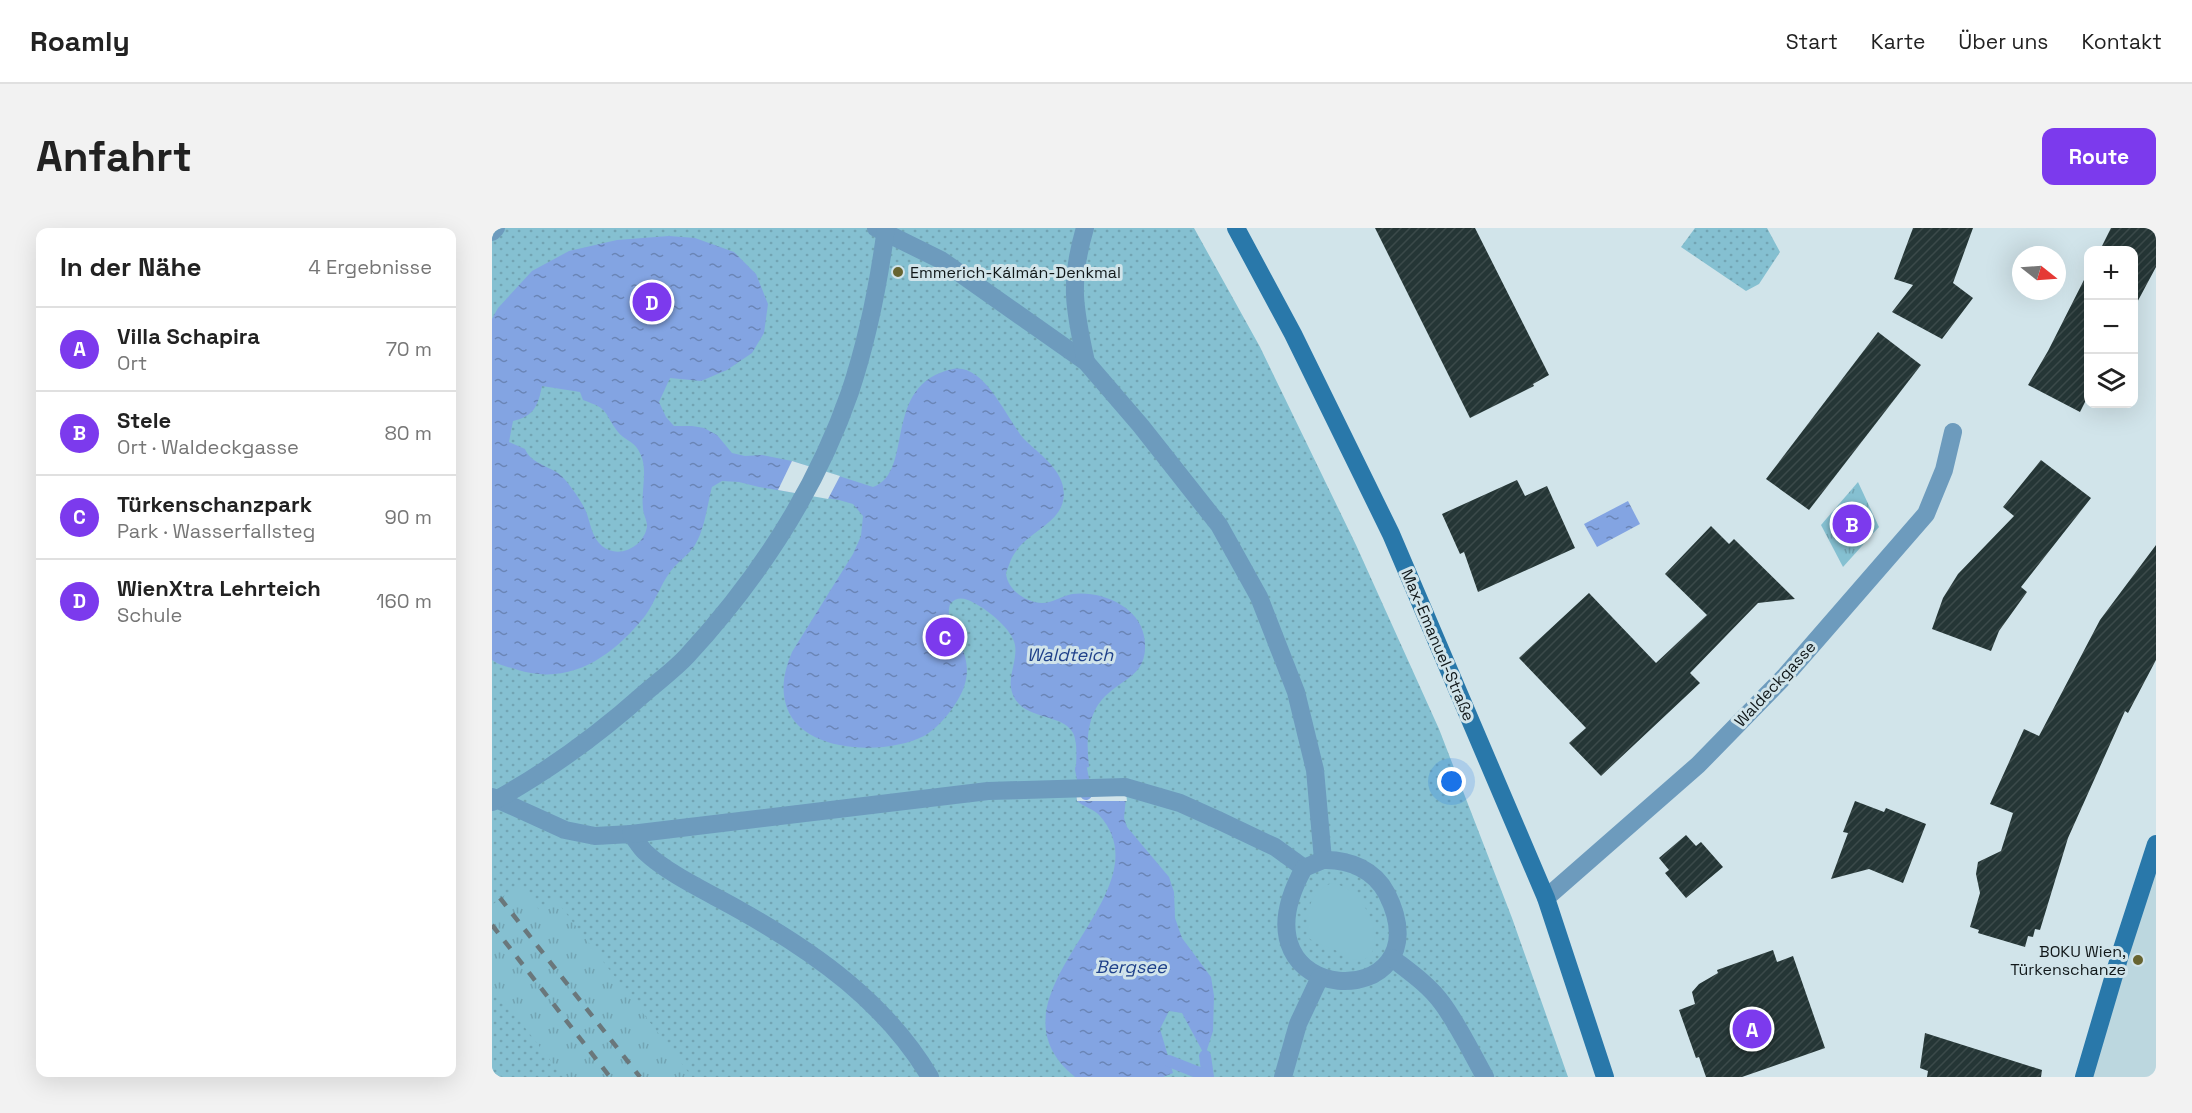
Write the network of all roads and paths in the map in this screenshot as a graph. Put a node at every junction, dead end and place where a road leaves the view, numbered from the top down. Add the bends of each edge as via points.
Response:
1 (496, 228) edge
2 (1085, 228) edge
3 (1236, 228) edge
4 (883, 229) edge
5 (492, 232) edge
6 (1086, 362) junction
7 (1953, 432) dead end
8 (494, 800) edge
9 (631, 834) junction
10 (2156, 844) edge
11 (1323, 860) junction
12 (1304, 868) junction
13 (1546, 898) junction
14 (1392, 958) junction
15 (1320, 977) junction
16 (930, 1077) edge
17 (1283, 1077) edge
18 (1485, 1077) edge
19 (1605, 1077) edge
20 (2084, 1077) edge

1 - 5 street
2 - 6 street via 1073,287
3 - 13 main road, Max-Emanuel-Straße via 1391,534
4 - 6 street via 941,260
4 - 8 street via 878,281 857,369 843,408 804,494 758,569 686,657 605,729 553,766
6 - 11 street via 1219,525 1259,597 1296,692 1315,770
7 - 13 street, Waldeckgasse via 1944,470 1926,514 1801,658 1698,765
8 - 9 street via 565,830 595,836
9 - 12 street via 988,791 1125,787 1220,820 1275,847
9 - 16 street via 646,852 676,873 790,938 844,977 878,1010
10 - 20 main road
11 - 12 street
11 - 14 street via 1353,863 1384,888 1393,905 1397,929
12 - 15 street via 1293,887 1286,913 1286,935 1293,952
13 - 19 main road, Max-Emanuel-Straße
14 - 15 street via 1381,971 1366,979 1334,982
14 - 18 street via 1441,1002
15 - 17 street via 1298,1024

